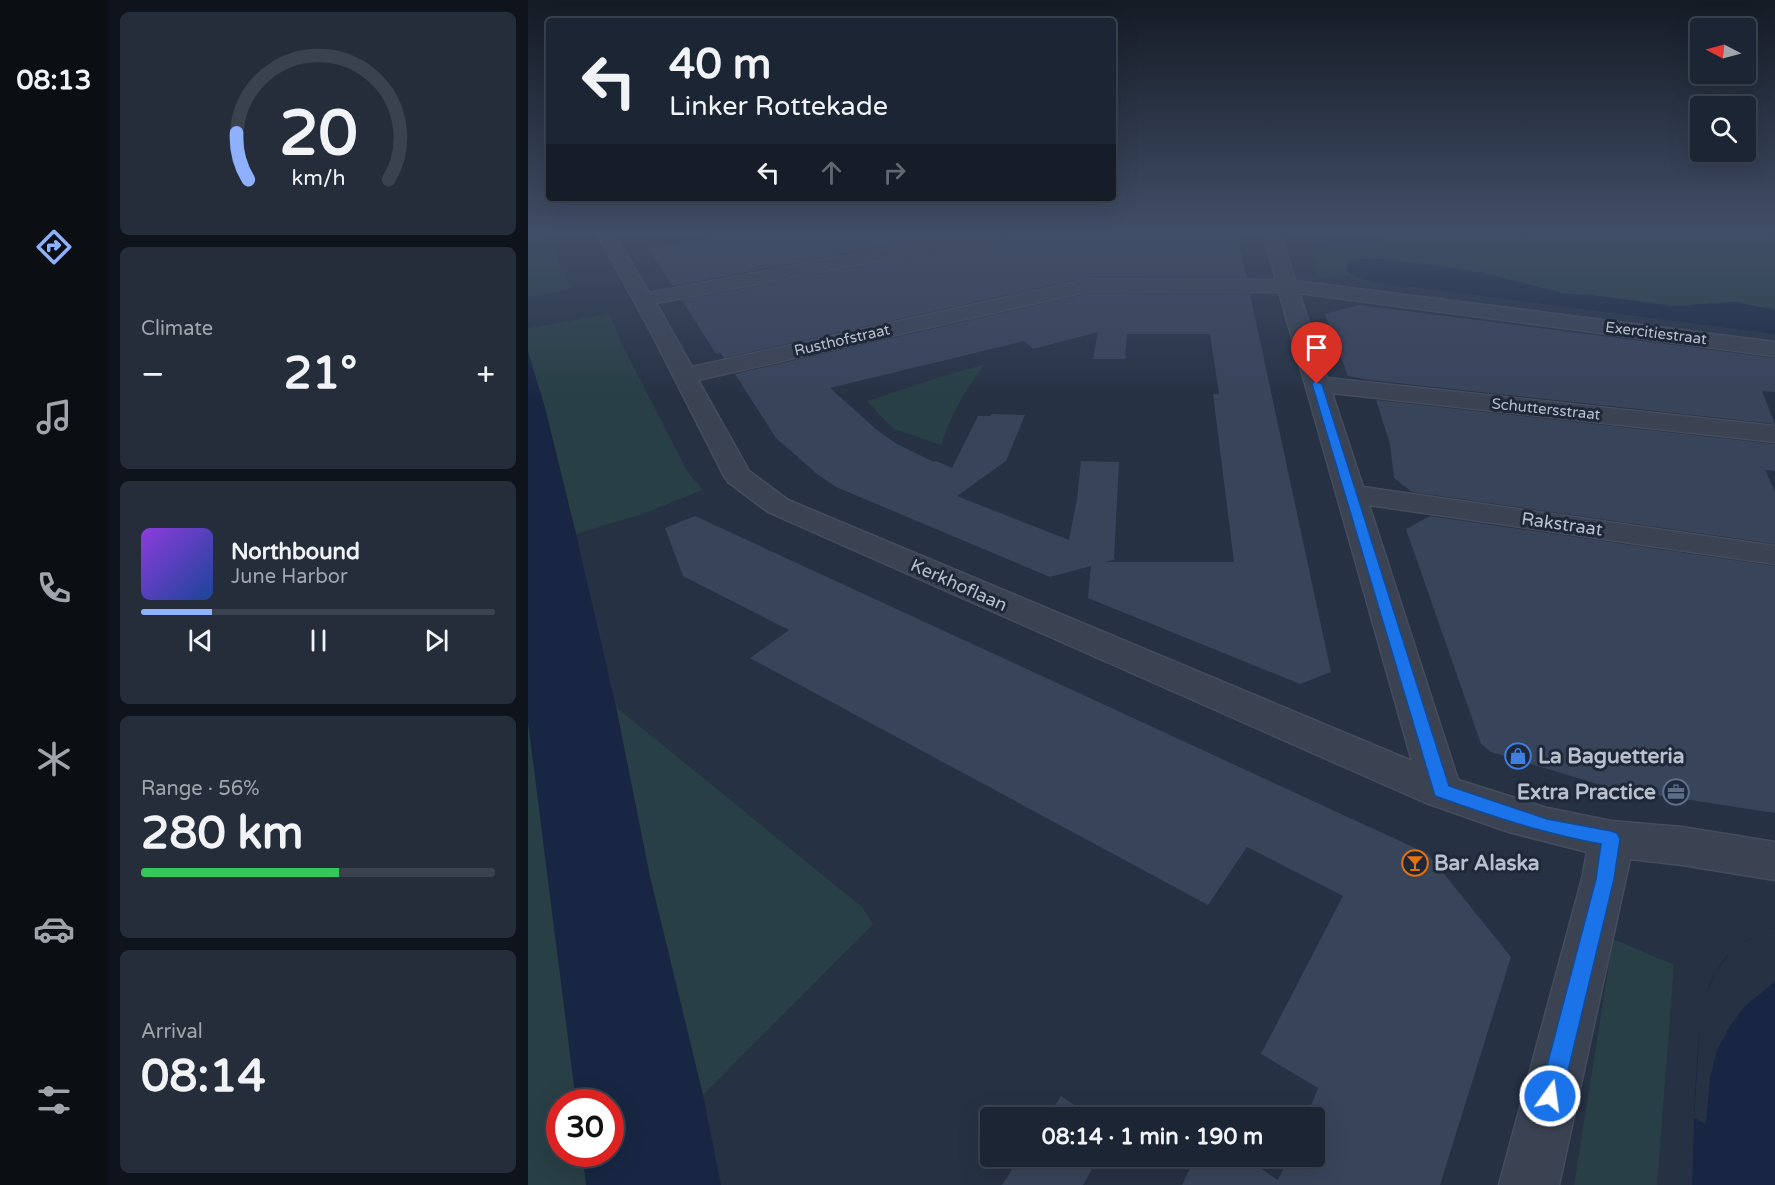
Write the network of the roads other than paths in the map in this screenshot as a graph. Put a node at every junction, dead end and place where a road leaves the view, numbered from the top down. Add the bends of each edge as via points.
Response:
1 (636, 288) edge
2 (641, 288) edge
3 (654, 288) edge
4 (1074, 288) edge
5 (1288, 288) edge
6 (1305, 288) edge
7 (637, 291) junction
8 (1775, 349) edge
9 (684, 376) junction
10 (1317, 384) junction
11 (1775, 434) edge
12 (1350, 494) junction
13 (1775, 555) edge
14 (1442, 791) junction
15 (1611, 839) junction
16 (1775, 861) edge
17 (1529, 1185) edge

1 - 7 street, Kerkhoflaan
2 - 7 street
3 - 7 street
4 - 9 street, Rusthofstraat
5 - 10 street
6 - 8 street, Exercitiestraat
7 - 9 street, Kerkhoflaan
9 - 14 street, Kerkhoflaan via 738,476 778,506
10 - 11 street, Schuttersstraat
10 - 12 street
12 - 13 street, Rakstraat
12 - 14 street
14 - 15 street, Kerkhoflaan via 1547,826
15 - 16 street, Kerkhoflaan
15 - 17 street via 1605,879

